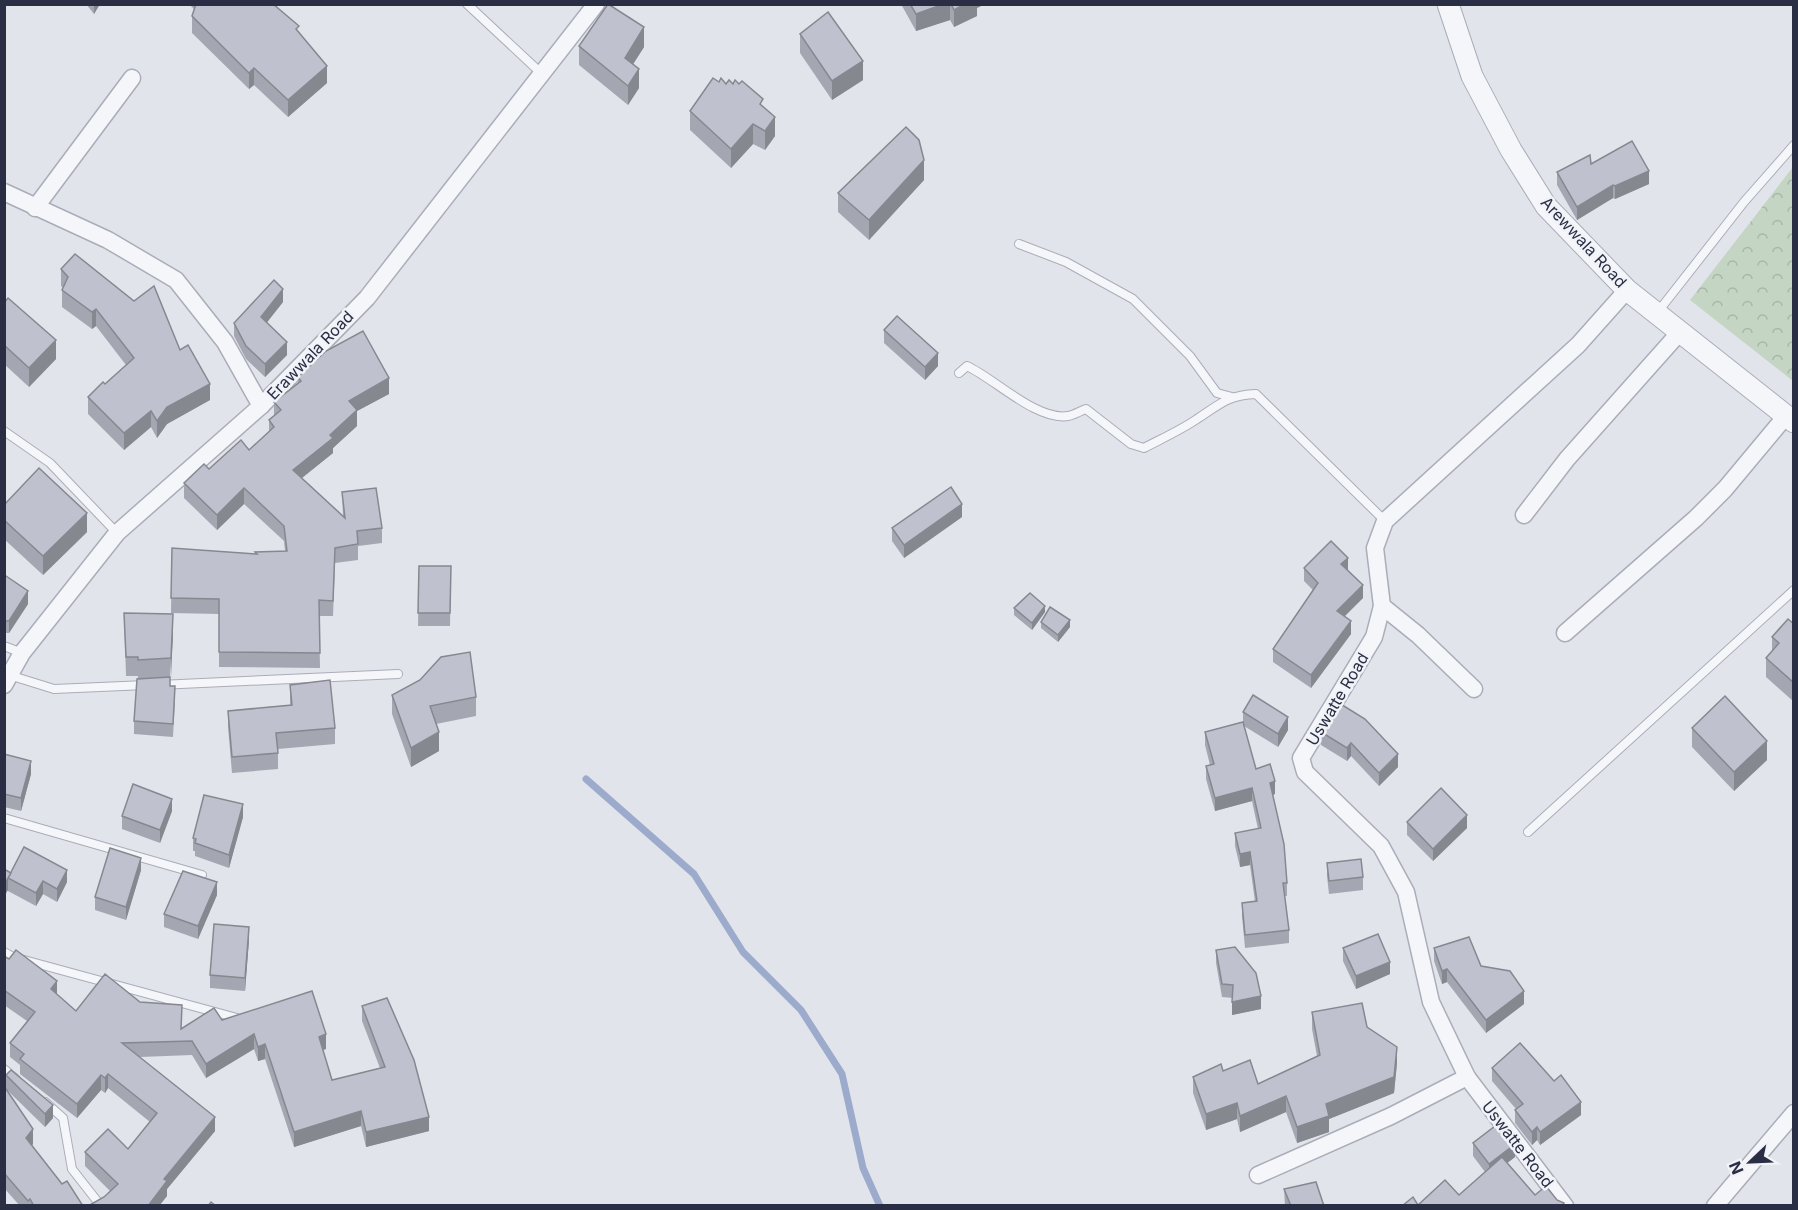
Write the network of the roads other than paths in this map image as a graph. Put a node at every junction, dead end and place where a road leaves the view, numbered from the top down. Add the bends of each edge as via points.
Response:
1 (467, 4) edge
2 (596, 4) edge
3 (1448, 4) edge
4 (542, 74) junction
5 (132, 78) dead end
6 (1794, 145) edge
7 (4, 192) edge
8 (35, 208) junction
9 (1019, 244) dead end
10 (1628, 290) junction
11 (1657, 314) junction
12 (1680, 332) junction
13 (958, 373) dead end
14 (1233, 397) junction
15 (261, 406) junction
16 (1790, 419) edge
17 (4, 431) edge
18 (1524, 515) dead end
19 (1384, 521) junction
20 (117, 533) junction
21 (1794, 590) edge
22 (1382, 606) junction
23 (1564, 633) dead end
24 (4, 646) edge
25 (21, 653) junction
26 (398, 674) dead end
27 (7, 680) edge
28 (1474, 690) dead end
29 (4, 818) edge
30 (1528, 832) dead end
31 (202, 875) edge
32 (4, 952) edge
33 (237, 1018) edge
34 (4, 1069) edge
35 (1467, 1077) junction
36 (21, 1083) edge
37 (38, 1097) edge
38 (1794, 1113) edge
39 (1258, 1175) dead end
40 (101, 1206) edge
41 (1565, 1206) edge
42 (1714, 1206) edge

1 - 4 lane
2 - 4 street, Erawwala Road
3 - 10 street, Arewwala Road via 1472,76 1546,206
4 - 15 street, Erawwala Road via 367,298
5 - 8 street
6 - 11 lane
7 - 8 street
8 - 15 street via 108,240 176,279 225,342
9 - 14 lane via 1066,262 1133,299 1190,356 1217,393
10 - 11 street, Arewwala Road
10 - 19 street, Uswatte Road via 1578,345
11 - 12 street, Arewwala Road
12 - 16 street, Arewwala Road
12 - 18 street via 1567,459
13 - 14 lane via 968,366 1030,407 1067,416 1086,409 1131,444 1144,448
14 - 19 lane via 1257,394
15 - 20 street, Erawwala Road
16 - 23 street via 1696,518
17 - 20 lane via 50,463
19 - 22 street, Uswatte Road via 1374,548
20 - 25 street, Erawwala Road
21 - 30 lane
22 - 28 street
22 - 35 street, Uswatte Road via 1374,637 1301,758 1305,772 1381,846 1406,892 1431,1002
24 - 25 lane
25 - 27 street, Erawwala Road
26 - 27 lane via 54,689
29 - 31 lane
32 - 33 lane
34 - 36 lane
35 - 39 street via 1391,1116
35 - 41 street, Uswatte Road
37 - 40 lane via 63,1118 72,1168
38 - 42 street

